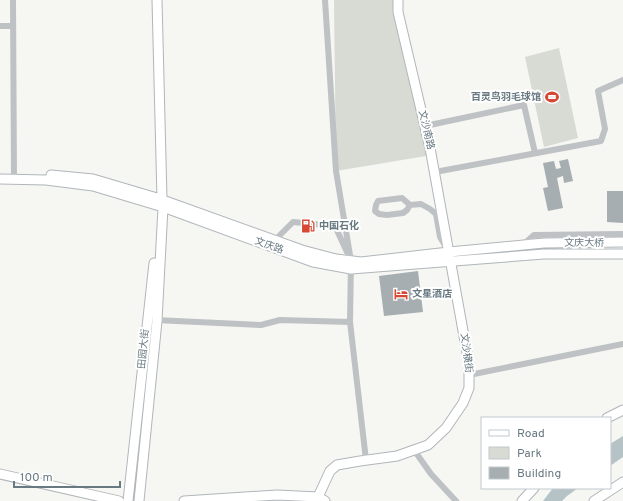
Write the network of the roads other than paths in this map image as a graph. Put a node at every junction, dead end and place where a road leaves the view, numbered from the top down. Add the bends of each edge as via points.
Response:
1 (13, 0) edge
2 (157, 0) edge
3 (326, 0) edge
4 (398, 0) edge
5 (0, 26) edge
6 (13, 26) junction
7 (623, 80) edge
8 (425, 126) junction
9 (535, 153) junction
10 (435, 172) junction
11 (0, 173) edge
12 (14, 176) junction
13 (0, 179) edge
14 (160, 204) junction
15 (410, 205) junction
16 (623, 234) edge
17 (275, 240) junction
18 (623, 242) edge
19 (544, 243) joint
20 (524, 245) junction
21 (544, 254) joint
22 (623, 254) edge
23 (450, 256) junction
24 (351, 265) junction
25 (152, 320) junction
26 (350, 322) junction
27 (623, 344) edge
28 (469, 375) junction
29 (623, 410) edge
30 (609, 417) edge
31 (414, 450) junction
32 (366, 460) junction
33 (0, 474) edge
34 (623, 482) edge
35 (533, 489) edge
36 (322, 499) edge
37 (119, 501) edge
38 (128, 501) edge
39 (139, 501) edge
40 (184, 501) edge
41 (456, 501) edge
42 (522, 501) edge
43 (594, 501) edge

1 - 6 street
2 - 14 street, 田园大街
3 - 24 street via 336,171
4 - 8 street, 文沙南路 via 398,12
5 - 6 street
6 - 12 street
7 - 9 street via 598,91 605,129 601,141
8 - 9 street via 524,105
8 - 10 street, 文沙南路
9 - 10 street
10 - 23 street, 文沙南路
11 - 12 street, 文庆路
12 - 13 street, 文庆路
12 - 14 street, 文庆路 via 44,174 93,179
14 - 17 street, 文庆路
14 - 24 street, 文庆路 via 313,262
14 - 25 street, 田园大街
15 - 15 street via 402,198 378,201 375,211 387,215 403,213
15 - 23 street via 421,204 436,214 440,237
16 - 20 street via 534,235
17 - 24 street, 文庆路
17 - 24 street via 293,222 335,226
18 - 19 street, 文庆大桥
19 - 20 street, 文庆路
20 - 23 street, 文庆路
21 - 22 street, 文庆大桥
21 - 23 street, 文庆路
23 - 24 street, 文庆路
23 - 28 street, 文沙横街
24 - 26 street
25 - 26 street via 261,325 280,320
25 - 38 street, 田园大街
25 - 39 street, 田园大街
26 - 32 street
27 - 28 street
28 - 31 street, 文沙横街 via 469,388 463,403 446,428 428,445
29 - 30 street
31 - 32 street, 文沙横街 via 397,456
31 - 41 street via 431,474
32 - 36 street, 文沙横街 via 337,466 330,471
33 - 37 street
34 - 43 street
35 - 42 street
36 - 40 street via 277,495

